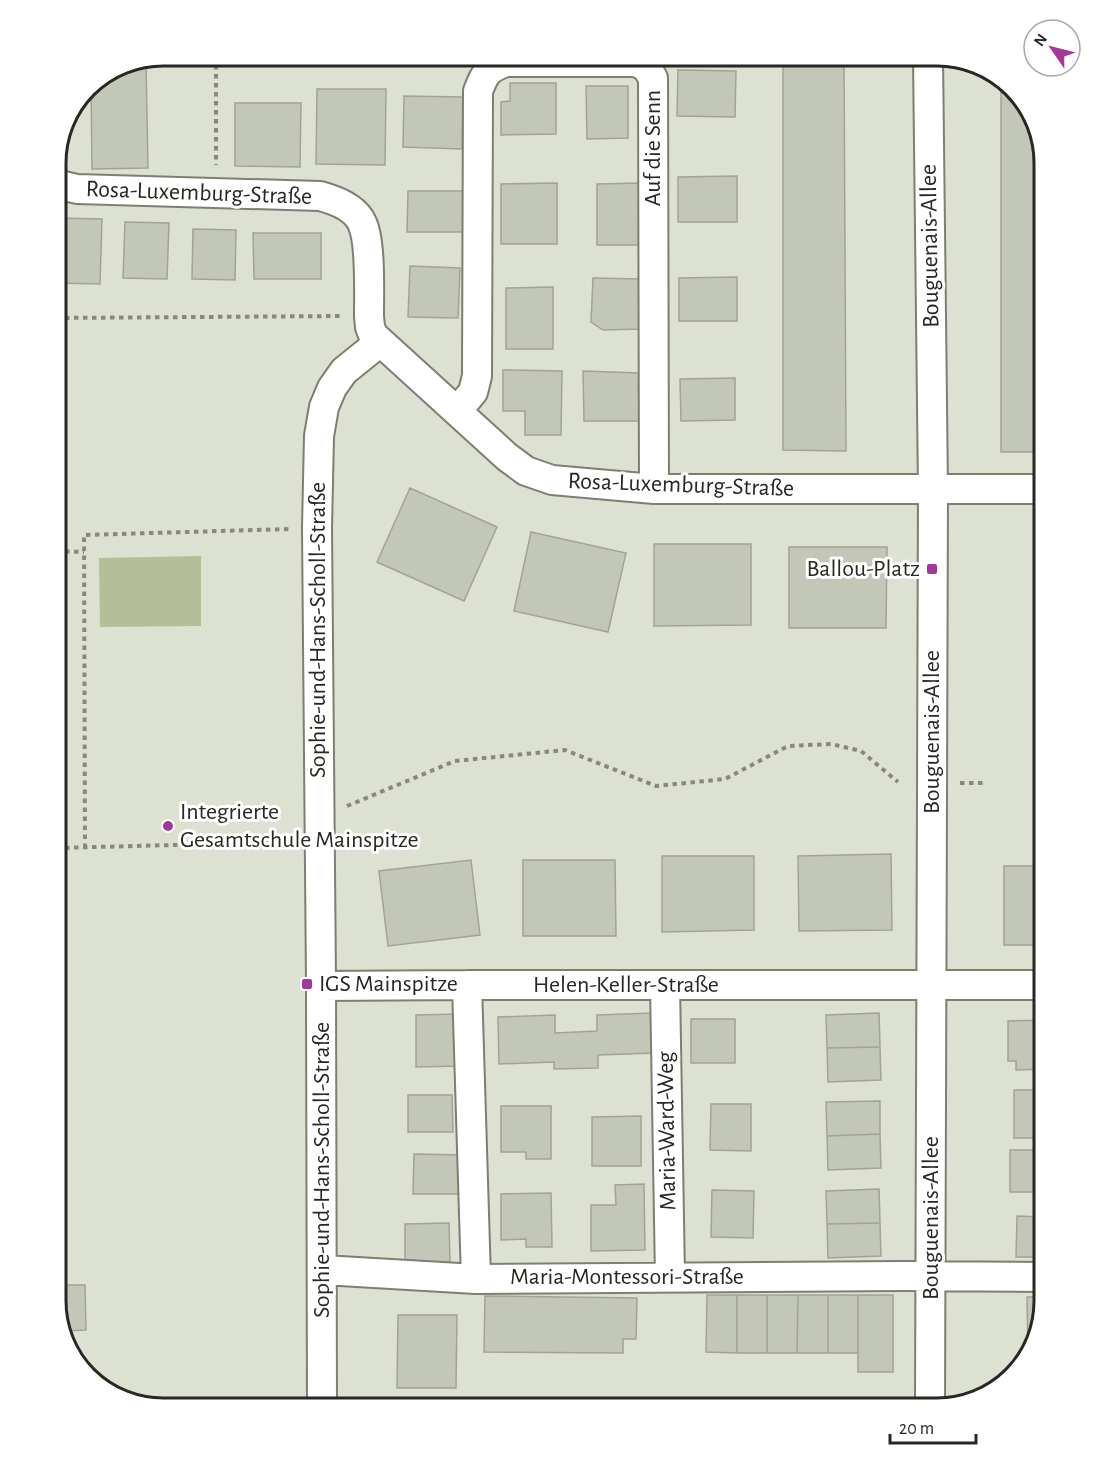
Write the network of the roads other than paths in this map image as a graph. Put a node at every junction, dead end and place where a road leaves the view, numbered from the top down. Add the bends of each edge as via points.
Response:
1 (497, 66) edge
2 (644, 66) edge
3 (928, 66) edge
4 (66, 186) edge
5 (380, 342) junction
6 (457, 411) junction
7 (654, 489) junction
8 (1034, 489) edge
9 (933, 490) junction
10 (931, 984) junction
11 (467, 985) junction
12 (665, 985) junction
13 (1034, 985) edge
14 (321, 987) junction
15 (323, 1270) junction
16 (931, 1275) junction
17 (670, 1277) junction
18 (1034, 1277) edge
19 (476, 1279) junction
20 (322, 1398) edge
21 (930, 1398) edge

1 - 6 street, Auf die Senn via 484,75 478,91 477,376 473,392
2 - 7 street, Auf die Senn via 652,78
3 - 9 street, Bouguenais-Allee
4 - 5 street, Rosa-Luxemburg-Straße via 320,196 334,200 351,209 362,222 367,240 370,327
5 - 6 street, Rosa-Luxemburg-Straße
5 - 14 street, Sophie-und-Hans-Scholl-Straße via 344,371 332,388 319,436
6 - 7 street, Rosa-Luxemburg-Straße via 526,471 552,480
7 - 9 street, Rosa-Luxemburg-Straße
8 - 9 street, Rosa-Luxemburg-Straße
9 - 10 street, Bouguenais-Allee
10 - 12 street, Helen-Keller-Straße
10 - 13 street, Helen-Keller-Straße
10 - 16 street, Bouguenais-Allee
11 - 12 street, Helen-Keller-Straße
11 - 14 street, Helen-Keller-Straße
11 - 19 street
12 - 17 street, Maria-Ward-Weg
14 - 15 street, Sophie-und-Hans-Scholl-Straße
15 - 19 street, Maria-Montessori-Straße
15 - 20 street, Sophie-und-Hans-Scholl-Straße
16 - 17 street, Maria-Montessori-Straße
16 - 18 street, Maria-Montessori-Straße
16 - 21 street, Bouguenais-Allee
17 - 19 street, Maria-Montessori-Straße

